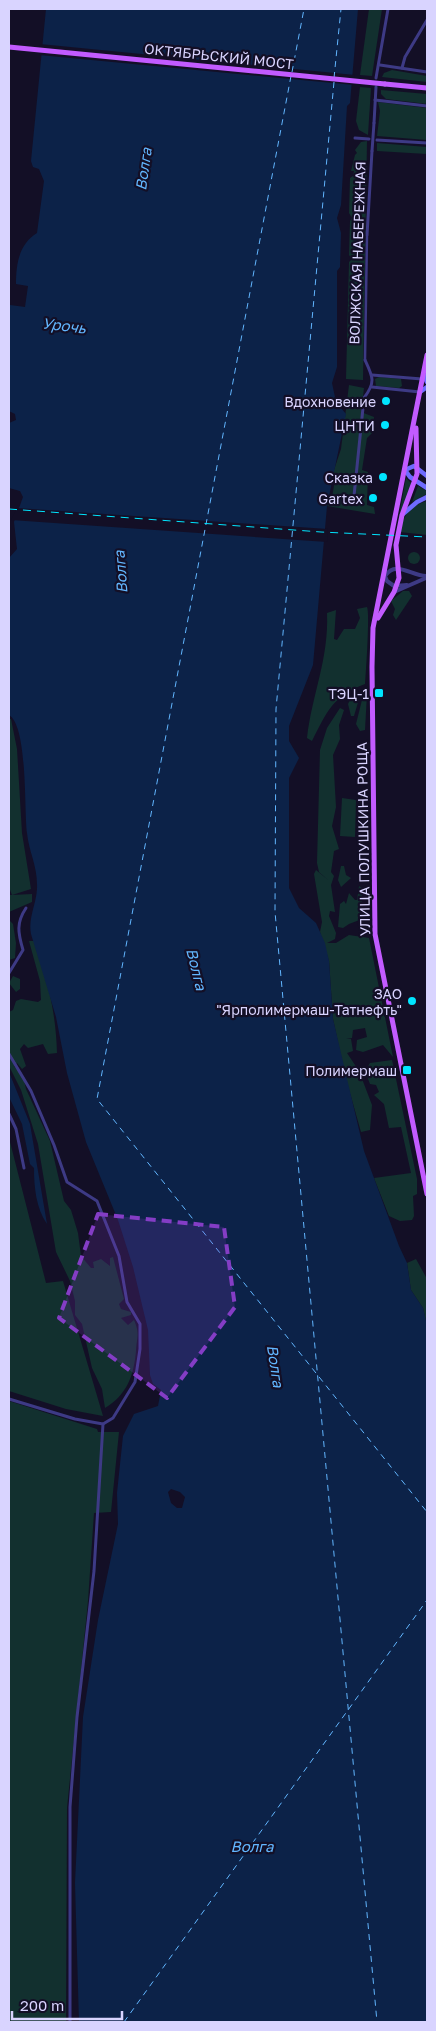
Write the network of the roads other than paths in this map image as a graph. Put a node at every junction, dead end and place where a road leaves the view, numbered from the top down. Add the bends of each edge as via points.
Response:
1 (388, 9) edge
2 (427, 20) edge
3 (9, 47) edge
4 (380, 66) junction
5 (402, 68) junction
6 (427, 72) edge
7 (376, 78) dead end
8 (376, 87) dead end
9 (427, 88) edge
10 (375, 100) junction
11 (427, 106) edge
12 (355, 138) dead end
13 (369, 139) dead end
14 (377, 140) dead end
15 (427, 143) edge
16 (367, 234) joint
17 (427, 355) edge
18 (365, 360) joint
19 (426, 365) edge
20 (372, 375) junction
21 (424, 378) edge
22 (427, 387) edge
23 (372, 388) junction
24 (420, 392) junction
25 (416, 416) junction
26 (420, 469) junction
27 (405, 470) junction
28 (427, 476) edge
29 (415, 481) junction
30 (427, 488) edge
31 (427, 497) edge
32 (360, 502) dead end
33 (402, 515) junction
34 (400, 568) junction
35 (385, 576) junction
36 (427, 576) edge
37 (396, 589) junction
38 (373, 628) junction
39 (26, 908) dead end
40 (9, 973) edge
41 (9, 1054) edge
42 (9, 1114) edge
43 (24, 1168) dead end
44 (427, 1194) edge
45 (9, 1399) edge
46 (103, 1424) junction
47 (70, 2022) edge

1 - 4 street
2 - 5 street
3 - 9 main road, ОКТЯБРЬСКИЙ МОСТ, bridge
4 - 5 street
4 - 7 street
5 - 6 street
8 - 10 street, ВОЛЖСКАЯ НАБЕРЕЖНАЯ
10 - 11 street
10 - 16 street, ВОЛЖСКАЯ НАБЕРЕЖНАЯ, bridge
12 - 13 street
14 - 15 street
16 - 18 street, ВОЛЖСКАЯ НАБЕРЕЖНАЯ
17 - 19 main road
18 - 20 street, ВОЛЖСКАЯ НАБЕРЕЖНАЯ
19 - 21 main road
20 - 21 street
20 - 23 street, ВОЛЖСКАЯ НАБЕРЕЖНАЯ
21 - 24 main road
22 - 24 main road
23 - 24 street
23 - 32 street, ВОЛЖСКАЯ НАБЕРЕЖНАЯ via 364,398 354,496
24 - 25 main road
25 - 26 main road via 416,452
25 - 27 main road, УЛИЦА ПОЛУШКИНА РОЩА
26 - 27 main road via 410,466
26 - 28 main road
26 - 29 main road
27 - 29 main road
27 - 35 main road, УЛИЦА ПОЛУШКИНА РОЩА
29 - 30 main road
29 - 33 main road
31 - 33 main road
33 - 34 main road via 396,545
34 - 35 street via 389,570
34 - 36 street, УЛИЦА ПОЛУШКИНА РОЩА
34 - 37 main road
35 - 37 street
35 - 38 main road, УЛИЦА ПОЛУШКИНА РОЩА
36 - 37 street, УЛИЦА ПОЛУШКИНА РОЩА
37 - 38 main road, УЛИЦА ПОЛУШКИНА РОЩА
38 - 44 main road, УЛИЦА ПОЛУШКИНА РОЩА via 375,934
39 - 40 street via 19,918 17,932 23,950
41 - 46 street via 31,1091 67,1182 97,1201 119,1256 128,1302 140,1324 135,1382 113,1418
42 - 43 street via 16,1129
45 - 46 street
46 - 47 street via 94,1571 70,1807

